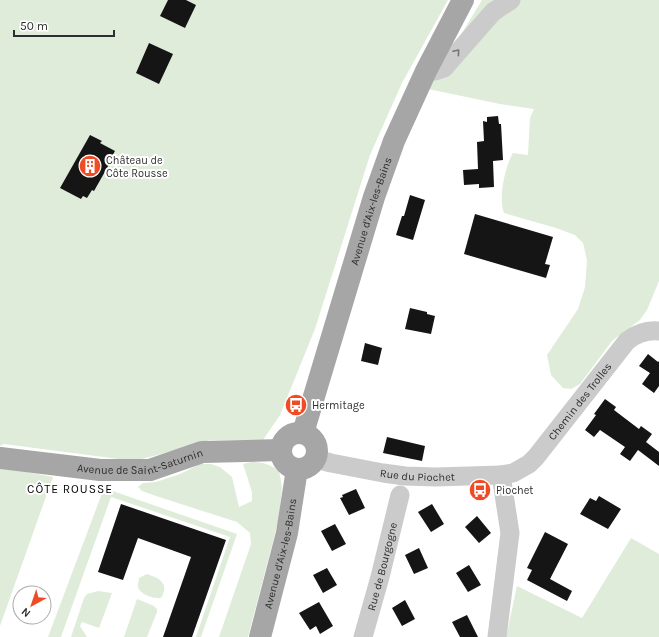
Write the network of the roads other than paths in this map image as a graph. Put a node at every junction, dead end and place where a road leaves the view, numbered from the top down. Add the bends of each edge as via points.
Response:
1 (464, 0) edge
2 (511, 0) edge
3 (426, 70) junction
4 (659, 331) edge
5 (303, 433) junction
6 (281, 450) junction
7 (0, 458) edge
8 (316, 459) junction
9 (297, 469) junction
10 (501, 475) junction
11 (400, 495) dead end
12 (260, 637) edge
13 (363, 637) edge
14 (497, 637) edge

1 - 3 main road, Avenue d'Aix-les-Bains
3 -> 2 street via 444,68 493,12
3 - 5 main road, Avenue d'Aix-les-Bains via 394,141 374,197
4 - 10 street, Chemin des Trolles via 643,332 627,341 536,457 522,469
5 - 6 main road via 290,435
5 - 8 main road via 313,438 316,444
6 - 7 main road, Avenue de Saint-Saturnin via 202,452 150,470 100,470
6 - 9 main road via 284,461
8 - 9 main road via 311,466
8 - 10 street, Rue du Piochet via 405,476
9 - 12 main road, Avenue d'Aix-les-Bains via 287,533
10 - 14 street via 510,533
11 - 13 street, Rue de Bourgogne

